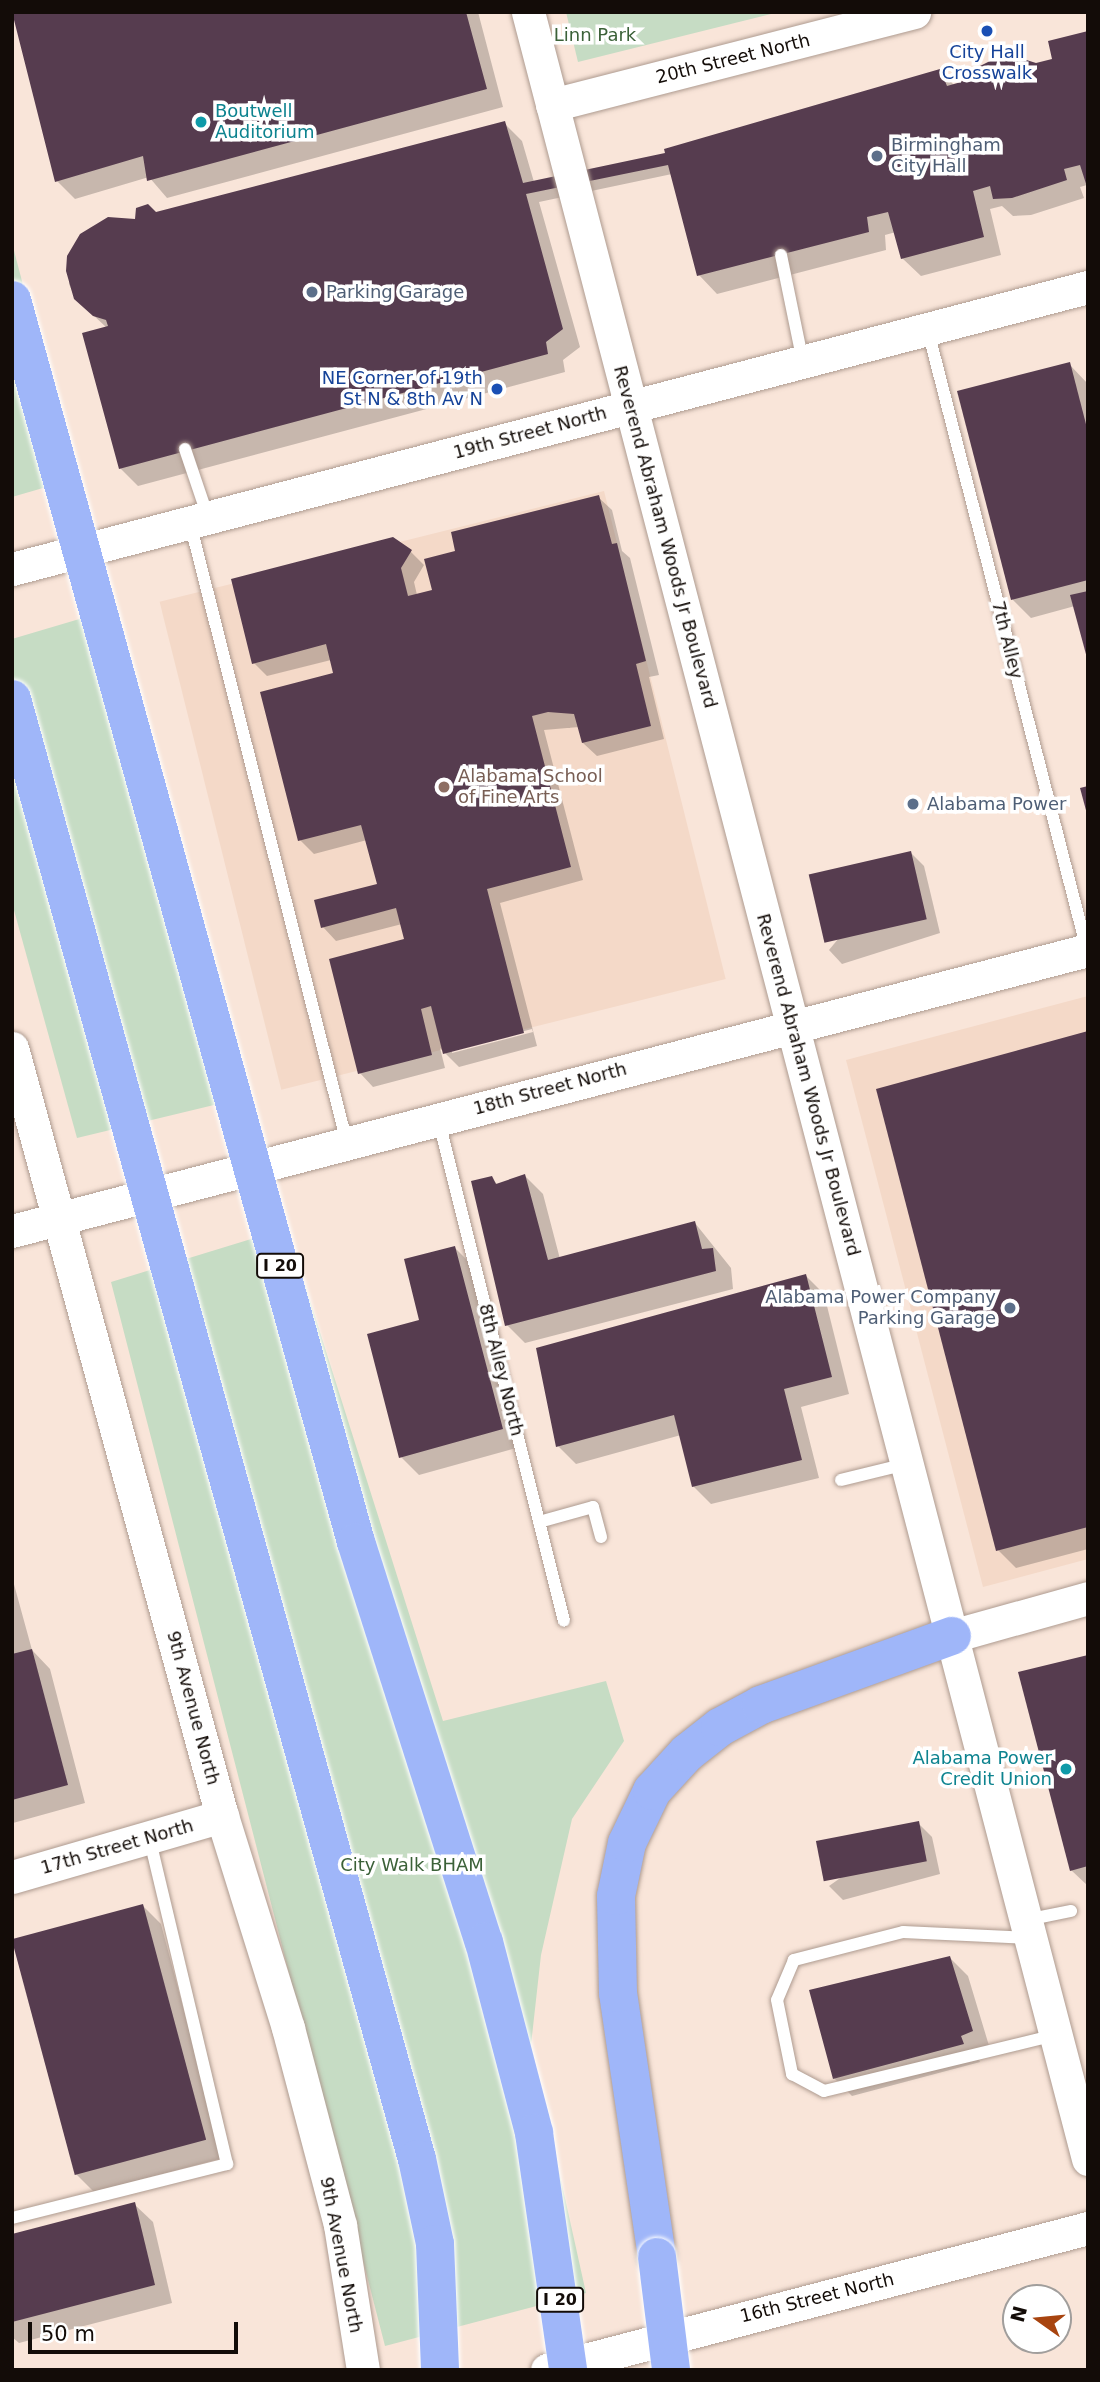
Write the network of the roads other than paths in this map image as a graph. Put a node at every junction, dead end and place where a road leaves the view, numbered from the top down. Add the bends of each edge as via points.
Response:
1 (528, 12) edge
2 (914, 12) edge
3 (552, 105) junction
4 (781, 255) dead end
5 (1088, 287) edge
6 (12, 300) edge
7 (927, 329) junction
8 (803, 362) junction
9 (631, 406) junction
10 (185, 449) dead end
11 (199, 520) junction
12 (12, 569) edge
13 (12, 699) edge
14 (1087, 951) edge
15 (792, 1025) junction
16 (12, 1048) edge
17 (438, 1119) junction
18 (347, 1143) junction
19 (62, 1218) junction
20 (12, 1231) edge
21 (906, 1464) junction
22 (841, 1480) dead end
23 (539, 1522) junction
24 (601, 1537) dead end
25 (1088, 1598) edge
26 (564, 1621) dead end
27 (951, 1636) junction
28 (222, 1816) junction
29 (150, 1839) junction
30 (12, 1877) edge
31 (1071, 1911) dead end
32 (1028, 1929) junction
33 (1055, 2034) junction
34 (1088, 2158) edge
35 (12, 2217) edge
36 (1088, 2228) edge
37 (363, 2370) edge
38 (440, 2370) edge
39 (547, 2370) edge
40 (568, 2370) edge
41 (671, 2370) edge

1 - 3 street, Reverend Abraham Woods Jr Boulevard
2 - 3 street, 20th Street North
3 - 9 street, Reverend Abraham Woods Jr Boulevard
4 - 8 lane
5 - 7 street, 19th Street North
6 - 40 highway, I 20, bridge via 356,1542 484,1942 534,2133
7 - 8 street, 19th Street North
7 - 14 lane, 7th Alley
8 - 9 street, 19th Street North
9 - 11 street, 19th Street North
9 - 15 street, Reverend Abraham Woods Jr Boulevard
10 - 11 lane
11 - 12 street, 19th Street North
11 - 18 lane
13 - 38 highway, bridge via 417,2159 435,2244
14 - 15 street, 18th Street North
15 - 17 street, 18th Street North
15 - 21 street, Reverend Abraham Woods Jr Boulevard
16 - 19 street, 9th Avenue North
17 - 18 street, 18th Street North
17 - 23 lane, 8th Alley North
18 - 19 street, 18th Street North
19 - 20 street, 18th Street North
19 - 28 street, 9th Avenue North
21 - 22 lane
21 - 27 street, Reverend Abraham Woods Jr Boulevard
23 - 24 lane via 593,1507
23 - 26 lane, 8th Alley North
25 - 27 street
27 - 32 street, Reverend Abraham Woods Jr Boulevard
27 - 41 highway, bridge via 761,1704 720,1727 687,1753 652,1791 627,1843 616,1896 618,1993
28 - 29 street, 17th Street North
28 - 37 street, 9th Avenue North via 288,2028 336,2211
29 - 30 street, 17th Street North
29 - 35 lane via 227,2164
31 - 32 lane
32 - 33 street, Reverend Abraham Woods Jr Boulevard
32 - 33 lane via 903,1932 794,1960 777,2000 792,2074 824,2091
33 - 34 street, Reverend Abraham Woods Jr Boulevard
36 - 39 street, 16th Street North

